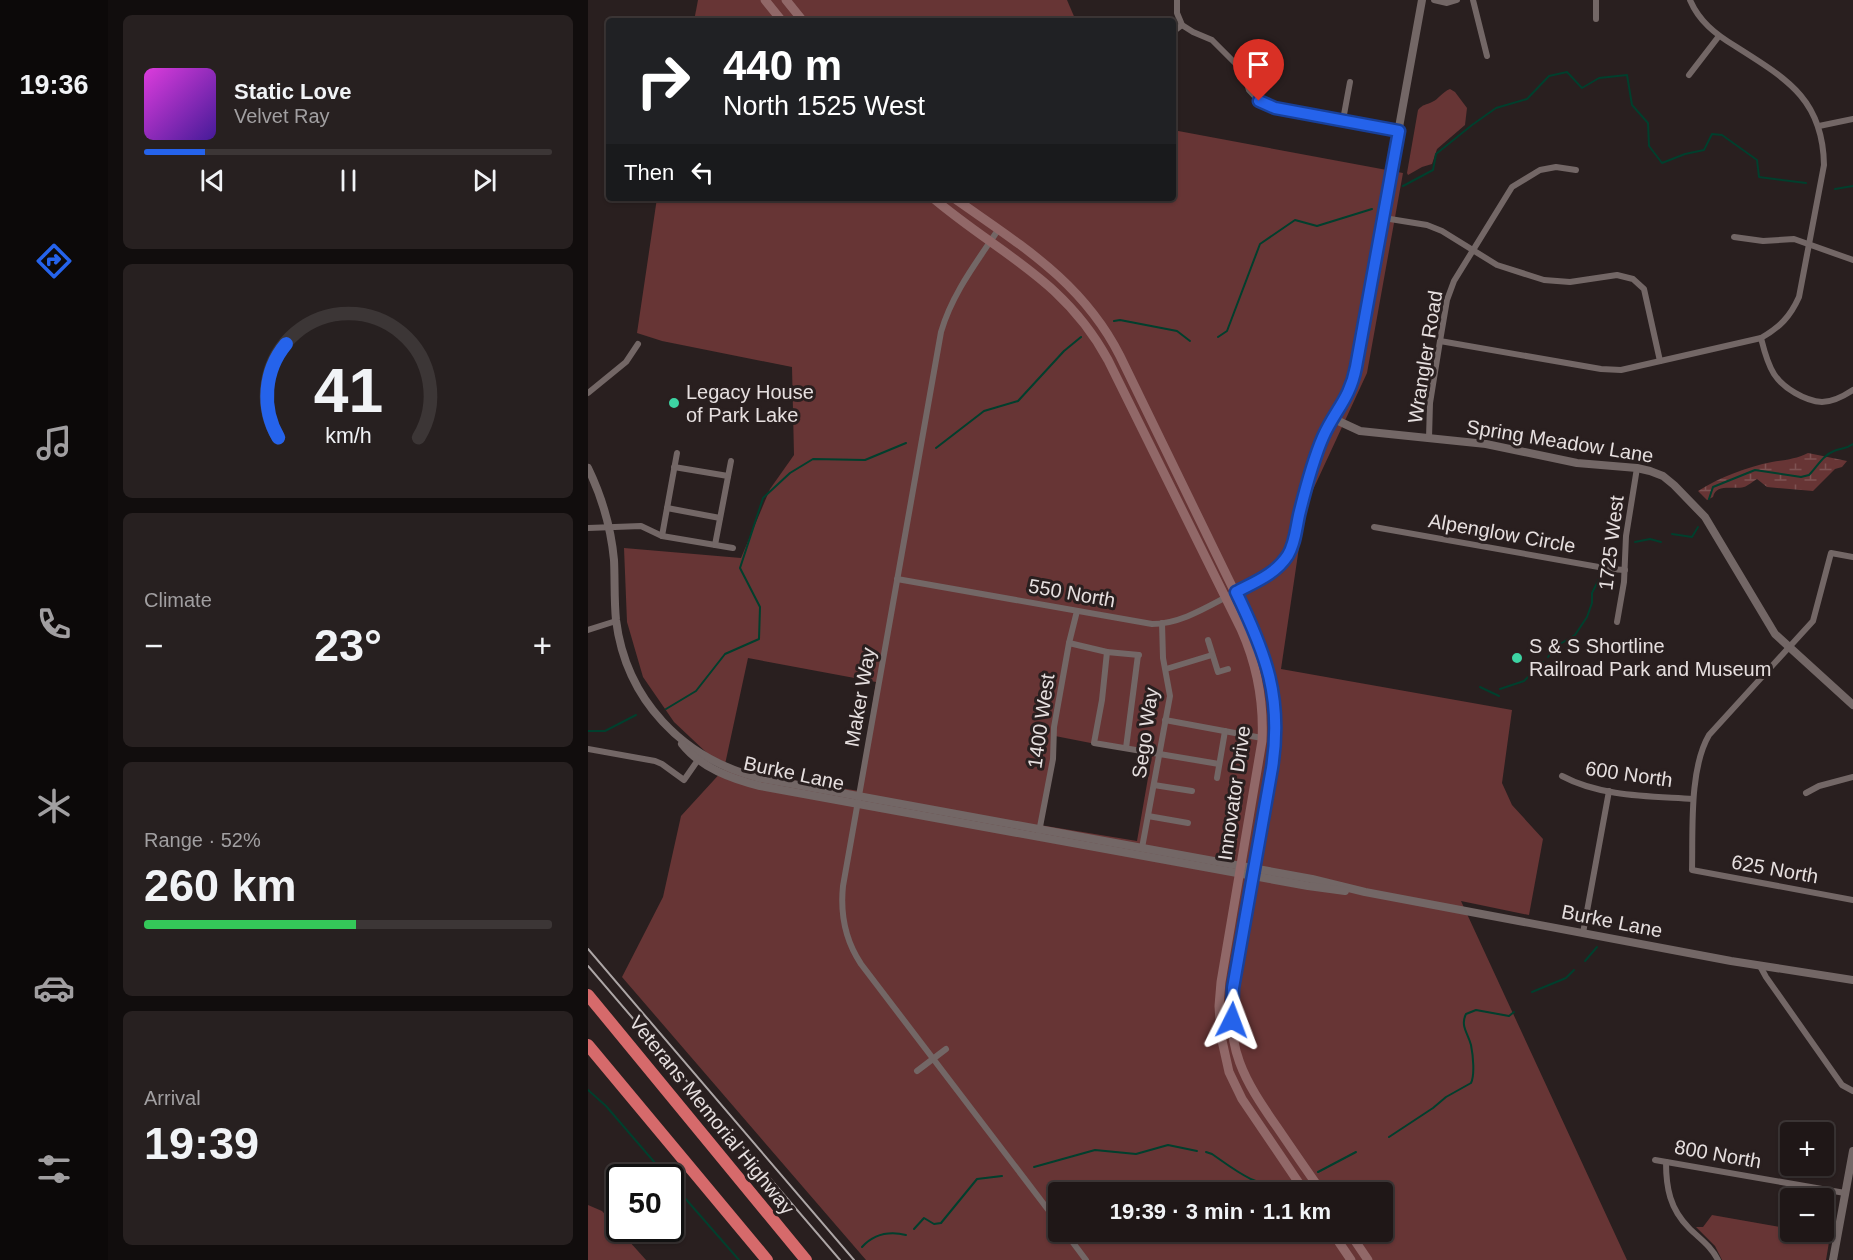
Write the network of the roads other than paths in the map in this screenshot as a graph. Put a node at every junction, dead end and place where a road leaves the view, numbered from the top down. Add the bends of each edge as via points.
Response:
1 (765, 0) edge
2 (786, 0) edge
3 (1177, 0) edge
4 (1422, 0) edge
5 (1434, 0) edge
6 (1457, 0) edge
7 (1473, 0) edge
8 (1596, 0) edge
9 (1690, 0) edge
10 (780, 18) edge
11 (801, 18) edge
12 (1596, 19) dead end
13 (1182, 24) junction
14 (1176, 29) edge
15 (1719, 36) junction
16 (1487, 56) dead end
17 (1689, 75) dead end
18 (1350, 82) dead end
19 (1853, 119) edge
20 (1343, 120) junction
21 (1819, 126) junction
22 (1399, 131) junction
23 (1576, 170) dead end
24 (937, 201) edge
25 (958, 201) edge
26 (1384, 218) junction
27 (998, 230) junction
28 (1734, 237) dead end
29 (991, 241) junction
30 (1809, 244) junction
31 (1473, 251) junction
32 (1853, 260) edge
33 (1761, 338) junction
34 (1440, 341) junction
35 (638, 344) dead end
36 (1660, 361) junction
37 (1853, 390) edge
38 (588, 393) edge
39 (1334, 419) junction
40 (1429, 438) junction
41 (677, 453) dead end
42 (731, 461) dead end
43 (674, 467) junction
44 (588, 468) edge
45 (1637, 468) junction
46 (728, 476) junction
47 (667, 508) junction
48 (720, 518) junction
49 (608, 527) junction
50 (1374, 527) dead end
51 (588, 528) edge
52 (662, 536) junction
53 (715, 545) junction
54 (733, 549) dead end
55 (1853, 557) edge
56 (1625, 570) junction
57 (897, 579) junction
58 (1236, 592) junction
59 (1226, 597) junction
60 (1077, 611) junction
61 (616, 621) junction
62 (1617, 622) dead end
63 (1162, 623) junction
64 (588, 630) edge
65 (1208, 640) dead end
66 (1069, 644) junction
67 (1790, 647) junction
68 (1107, 652) junction
69 (1212, 655) junction
70 (1166, 669) junction
71 (1228, 669) dead end
72 (1853, 705) edge
73 (1165, 720) junction
74 (1225, 731) junction
75 (1262, 738) junction
76 (1126, 748) junction
77 (588, 749) edge
78 (1160, 754) junction
79 (700, 757) junction
80 (1219, 764) junction
81 (1562, 776) dead end
82 (1853, 777) edge
83 (1217, 778) dead end
84 (1154, 785) junction
85 (1192, 791) dead end
86 (1609, 791) junction
87 (1806, 793) dead end
88 (858, 800) junction
89 (1693, 800) junction
90 (1148, 816) junction
91 (1188, 823) dead end
92 (1039, 833) junction
93 (1142, 848) junction
94 (1241, 870) junction
95 (1254, 872) junction
96 (1853, 900) edge
97 (1583, 933) junction
98 (1760, 966) junction
99 (1853, 980) edge
100 (588, 995) edge
101 (588, 1045) edge
102 (946, 1049) dead end
103 (933, 1059) junction
104 (918, 1071) dead end
105 (1853, 1090) edge
106 (1853, 1151) edge
107 (1655, 1160) dead end
108 (1666, 1162) junction
109 (1298, 1182) edge
110 (1315, 1182) edge
111 (1845, 1193) junction
112 (1048, 1210) edge
113 (1072, 1242) edge
114 (1339, 1242) edge
115 (1355, 1242) edge
116 (767, 1260) edge
117 (806, 1260) edge
118 (1086, 1260) edge
119 (1351, 1260) edge
120 (1368, 1260) edge
121 (1718, 1260) edge
122 (1833, 1260) edge

1 - 10 main road
2 - 11 main road
3 - 13 street
4 - 22 street
5 - 6 street
7 - 16 street
8 - 12 street
9 - 15 street via 1706,25
13 - 14 street
13 - 20 street via 1212,40 1243,71 1249,90 1259,101 1275,108
15 - 17 street
15 - 21 street via 1788,81 1809,106
18 - 20 street
19 - 21 street
20 - 22 street
21 - 30 street via 1824,165
22 - 26 street
23 - 31 street, Wrangler Road via 1540,170 1512,187
24 - 29 main road, Innovator Drive
25 - 27 main road, Innovator Drive
26 - 31 street via 1427,225
26 - 39 street via 1355,374
27 - 29 street, Maker Way
27 - 58 main road, Innovator Drive via 1067,283 1102,324
28 - 30 street via 1763,241 1794,239
29 - 57 street, Maker Way via 957,292 944,321
29 - 59 main road, Innovator Drive via 1050,285 1095,337
30 - 32 street
30 - 33 street via 1792,312 1781,326
31 - 34 street, Wrangler Road via 1450,290
31 - 36 street via 1497,265 1544,280 1570,282 1617,275 1633,279 1644,289
33 - 36 street
33 - 37 street via 1767,361 1787,388 1822,402
34 - 36 street via 1601,369 1622,370
34 - 40 street, Wrangler Road
35 - 38 street via 626,362
39 - 40 street, Spring Meadow Lane via 1360,431
39 - 58 street via 1319,446 1288,554 1268,575
40 - 45 street, Spring Meadow Lane via 1486,444 1577,463
41 - 43 street
42 - 46 street
43 - 46 street
43 - 47 street
44 - 49 street, Burke Lane via 600,494
45 - 56 street, 1725 West
45 - 67 street, Spring Meadow Lane via 1663,476 1705,517 1775,634
46 - 48 street
47 - 48 street
47 - 52 street
48 - 53 street
49 - 51 street
49 - 52 street via 641,526
49 - 61 street, Burke Lane
50 - 56 street, Alpenglow Circle
52 - 53 street
53 - 54 street
55 - 67 street via 1831,553 1813,621
56 - 62 street, 1725 West
57 - 60 street, 550 North
57 - 88 street, Maker Way
58 - 59 street, 550 North
58 - 95 main road, Innovator Drive via 1264,655 1276,719 1274,756
59 - 63 street, 550 North via 1180,619
59 - 75 main road, Innovator Drive via 1255,667
60 - 63 street, 550 North
60 - 66 street, 1400 West
61 - 64 street
61 - 79 street, Burke Lane via 624,657 638,688 659,720
63 - 70 street, Sego Way
65 - 69 street
66 - 68 street
66 - 92 street, 1400 West
67 - 72 street, Spring Meadow Lane
67 - 89 street via 1709,735 1701,752
68 - 76 street via 1094,743
68 - 76 street via 1140,655
69 - 70 street
69 - 71 street via 1218,672
70 - 73 street, Sego Way via 1170,696
73 - 74 street
73 - 78 street, Sego Way
74 - 75 street
74 - 80 street
75 - 94 main road, Innovator Drive
76 - 78 street
77 - 79 street via 655,761 684,780
78 - 80 street
78 - 84 street, Sego Way
79 - 88 street, Burke Lane via 752,776
80 - 83 street
81 - 86 street, 600 North via 1578,785
82 - 87 street
84 - 85 street
84 - 90 street, Sego Way
86 - 89 street, 600 North
86 - 97 street
88 - 92 street, Burke Lane
88 - 103 street, Maker Way via 842,895 844,929 861,964
89 - 96 street, 625 North via 1692,870
90 - 91 street
90 - 93 street, Sego Way
92 - 93 street, Burke Lane
92 - 94 street, Burke Lane
93 - 94 street, Burke Lane
94 - 95 street, Burke Lane
94 - 109 main road, Innovator Drive via 1220,994 1223,1050 1238,1091
95 - 97 street, Burke Lane via 1322,888 1365,892
95 - 110 main road, Innovator Drive via 1232,999 1235,1047 1252,1091
97 - 98 street, Burke Lane
98 - 99 street, Burke Lane
98 - 105 street via 1842,1085
100 - 117 highway, Veterans Memorial Highway
101 - 116 highway
102 - 103 street
103 - 104 street
103 - 112 street, Maker Way
106 - 111 street
107 - 108 street, 800 North
108 - 111 street, 800 North
108 - 121 street via 1666,1182 1674,1206
111 - 122 street
113 - 118 street
114 - 119 main road
115 - 120 main road

